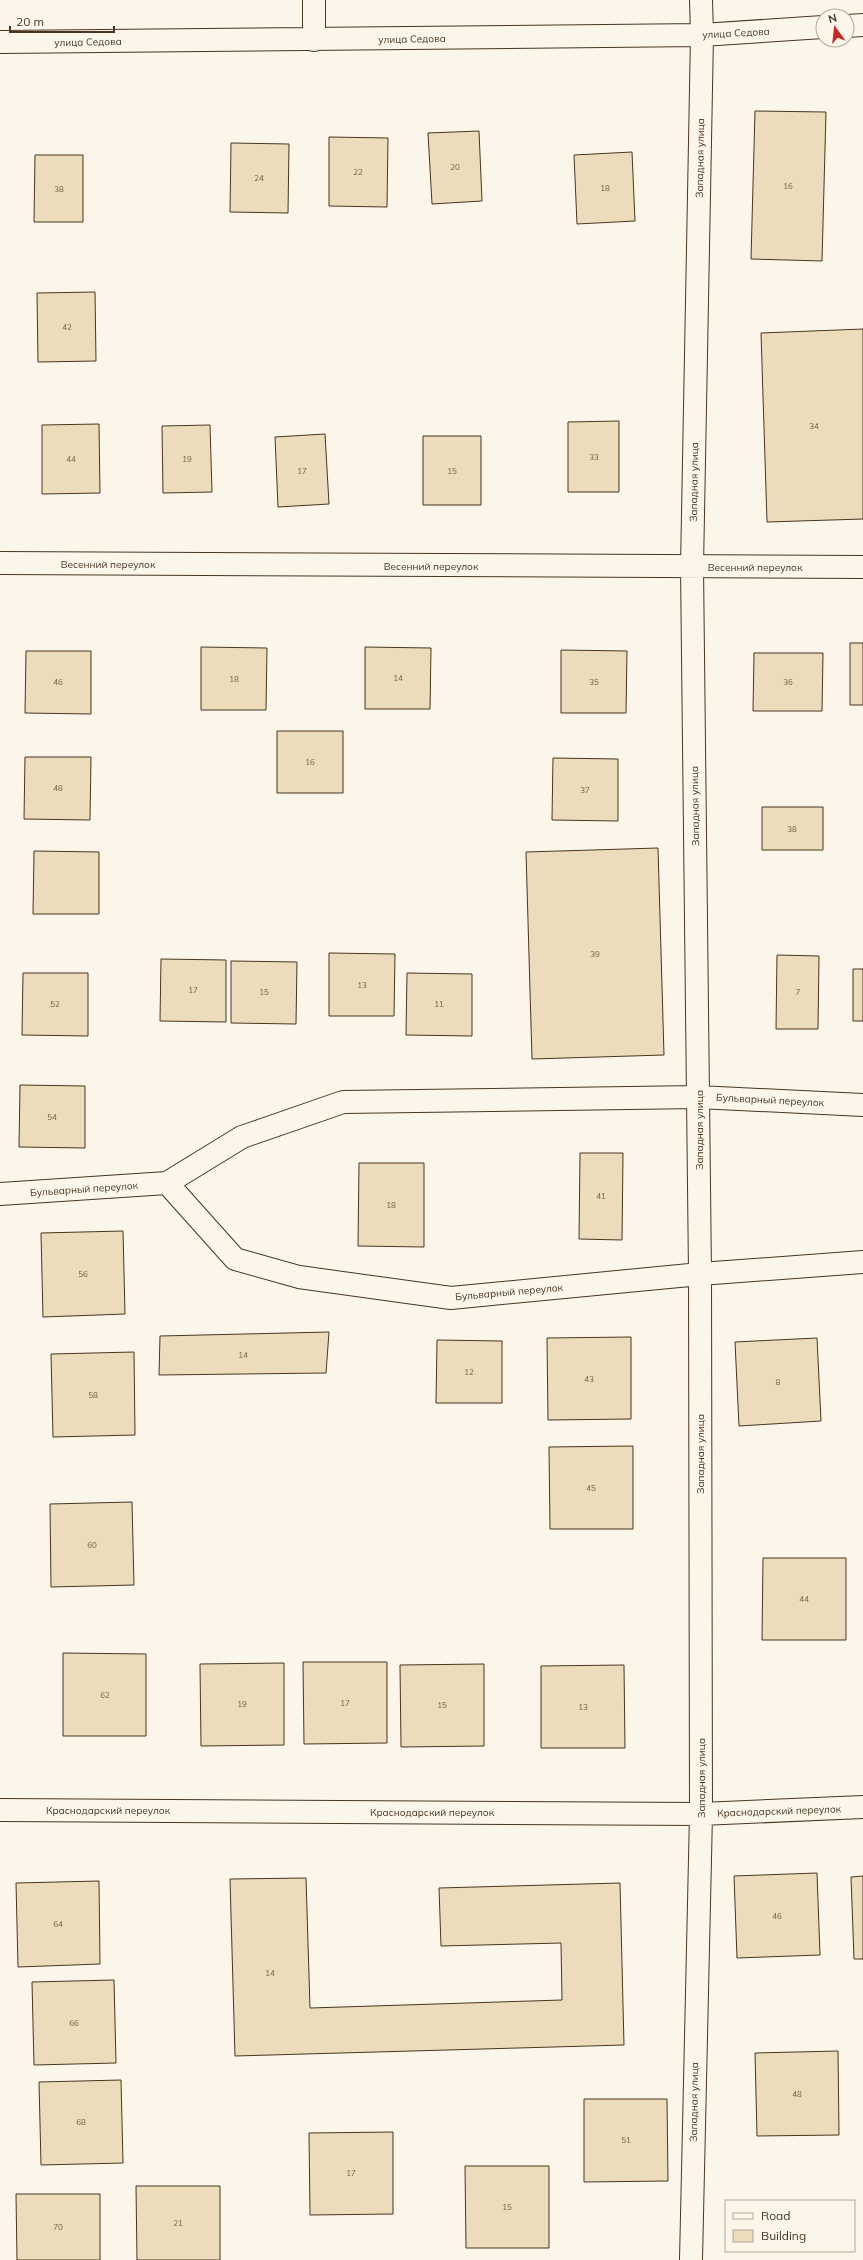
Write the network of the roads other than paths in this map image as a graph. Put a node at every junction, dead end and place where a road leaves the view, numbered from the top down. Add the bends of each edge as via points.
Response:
1 (314, 0) edge
2 (701, 0) edge
3 (815, 28) edge
4 (702, 35) junction
5 (314, 40) junction
6 (0, 42) edge
7 (0, 563) edge
8 (863, 567) edge
9 (692, 568) junction
10 (698, 1097) junction
11 (863, 1105) edge
12 (167, 1183) junction
13 (0, 1194) edge
14 (863, 1262) edge
15 (700, 1274) junction
16 (863, 1807) edge
17 (0, 1810) edge
18 (701, 1814) junction
19 (691, 2260) edge

1 - 5 street
2 - 4 street, Западная улица
3 - 4 street, улица Седова
4 - 5 street, улица Седова
4 - 9 street, Западная улица
5 - 6 street, улица Седова
7 - 9 street, Весенний переулок
8 - 9 street, Весенний переулок
9 - 10 street, Западная улица
10 - 11 street, Бульварный переулок
10 - 12 street, Бульварный переулок via 343,1102 242,1137
10 - 15 street, Западная улица
12 - 13 street, Бульварный переулок
12 - 15 street, Бульварный переулок via 235,1259 299,1277 451,1298
14 - 15 street, Бульварный переулок
15 - 18 street, Западная улица
16 - 18 street, Краснодарский переулок
17 - 18 street, Краснодарский переулок
18 - 19 street, Западная улица

